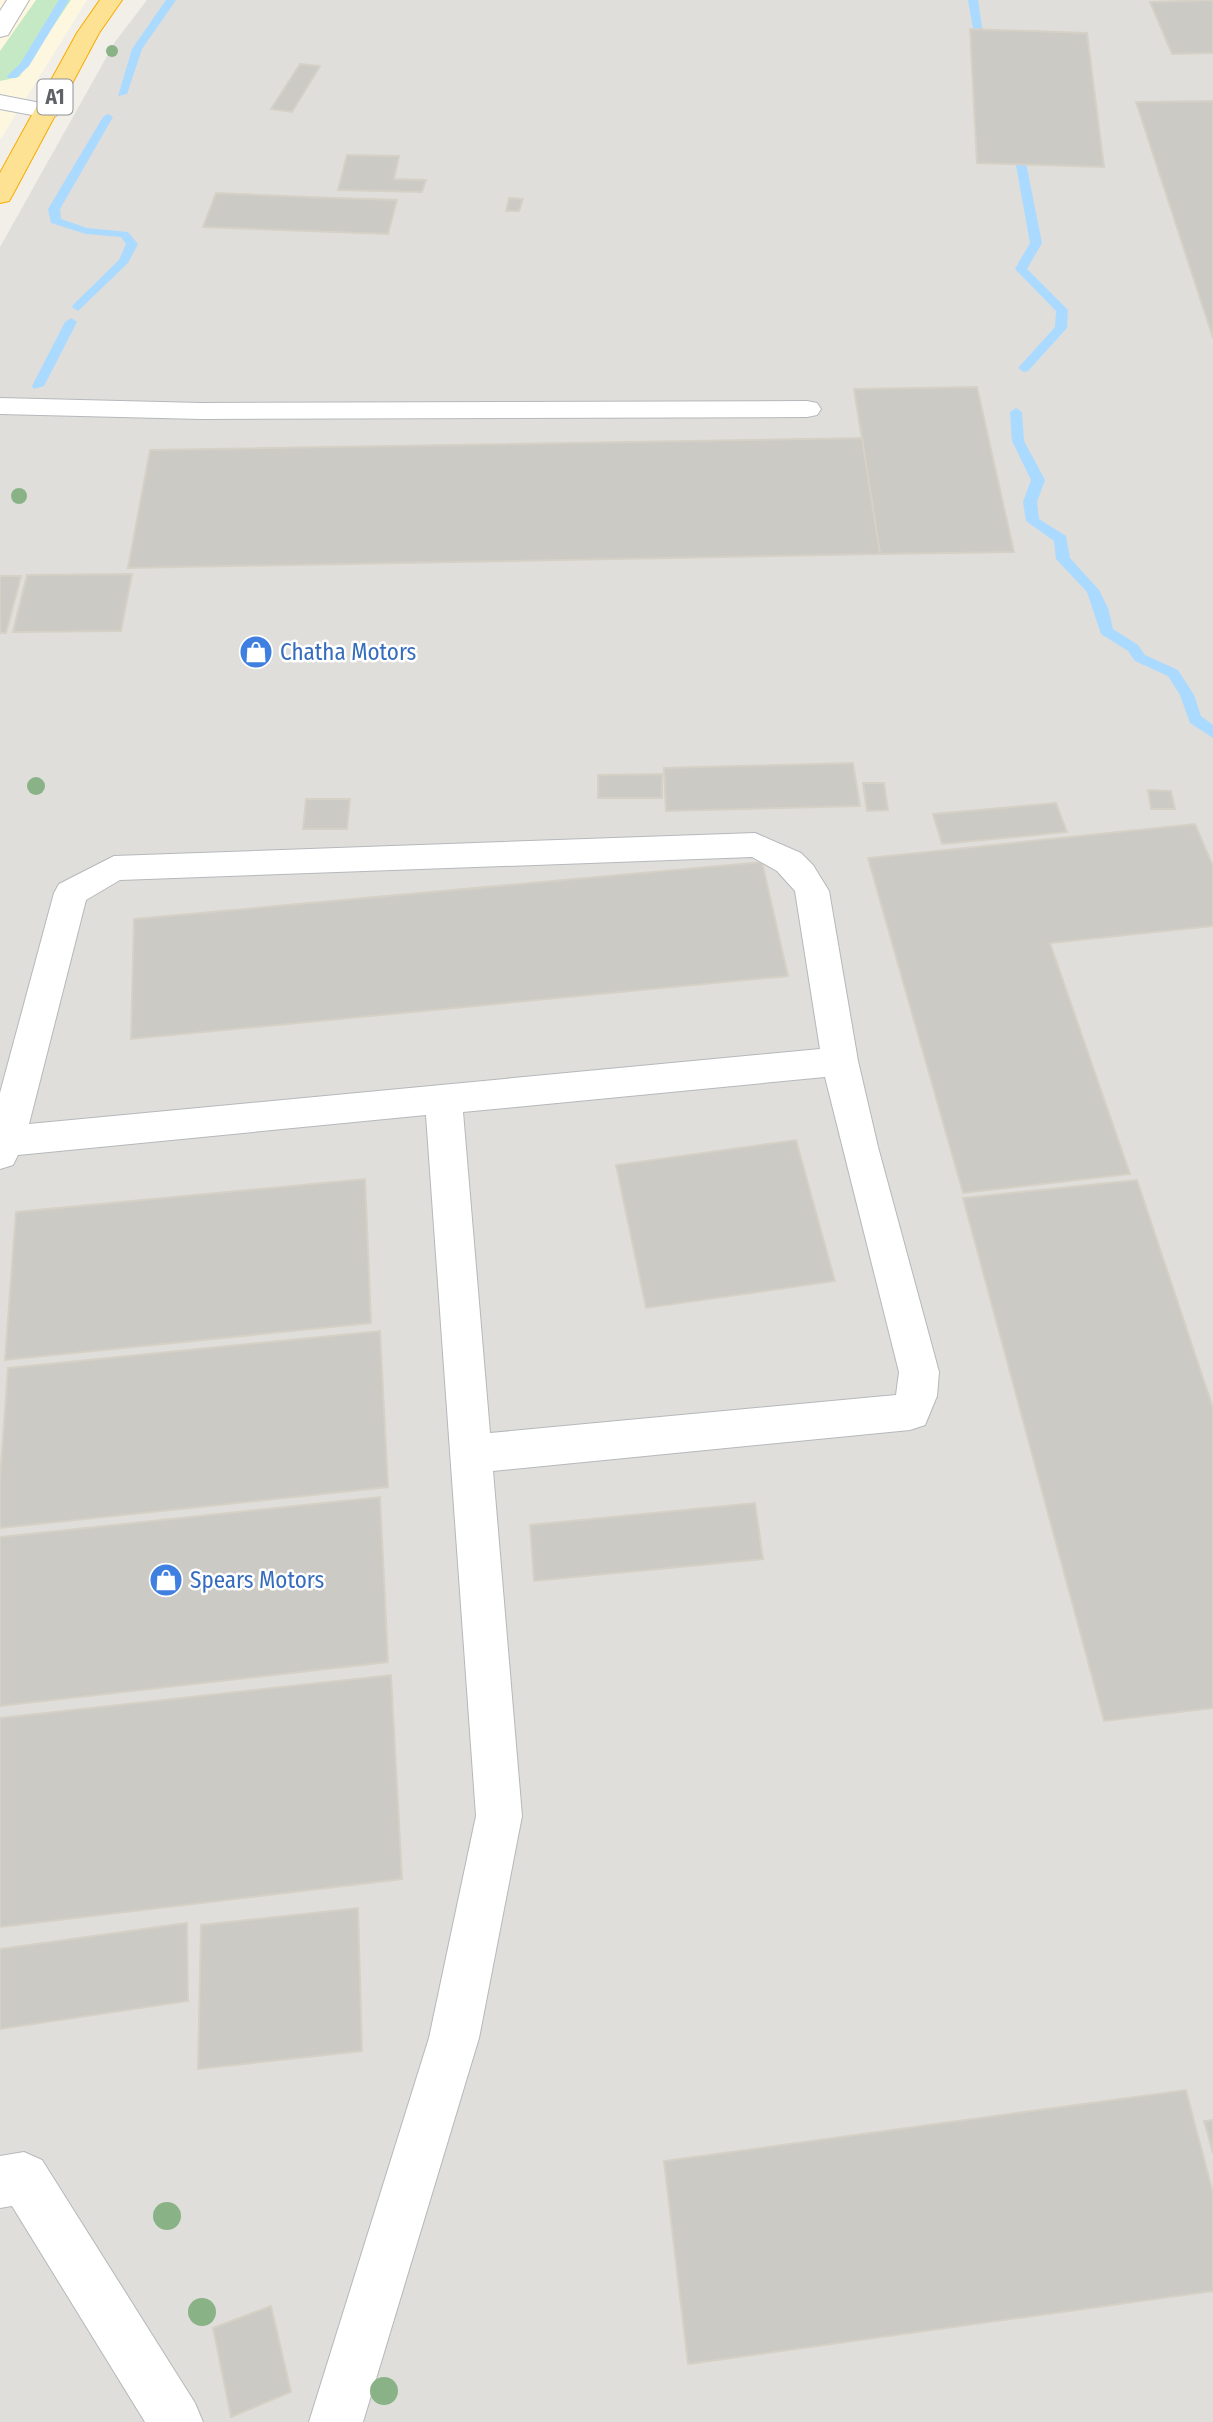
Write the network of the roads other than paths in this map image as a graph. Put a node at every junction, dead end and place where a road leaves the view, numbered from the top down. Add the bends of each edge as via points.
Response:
1 (18, 0) edge
2 (111, 0) edge
3 (0, 30) edge
4 (0, 102) edge
5 (48, 111) junction
6 (8, 168) edge
7 (0, 196) edge
8 (0, 406) edge
9 (807, 409) dead end
10 (840, 1060) junction
11 (443, 1099) junction
12 (3, 1148) edge
13 (471, 1454) junction
14 (0, 2182) edge
15 (176, 2422) edge
16 (335, 2422) edge

1 - 3 lane
2 - 5 highway, A1 via 88,33
4 - 5 lane
5 - 6 highway, A1
6 - 7 highway, A1
8 - 9 lane via 201,411
10 - 11 lane
10 - 12 lane via 812,891 802,872 782,856 755,845 114,868 71,892
10 - 13 lane via 919,1372 910,1412
11 - 12 lane
11 - 13 lane
13 - 16 lane via 499,1816 454,2038
14 - 15 lane via 24,2178

